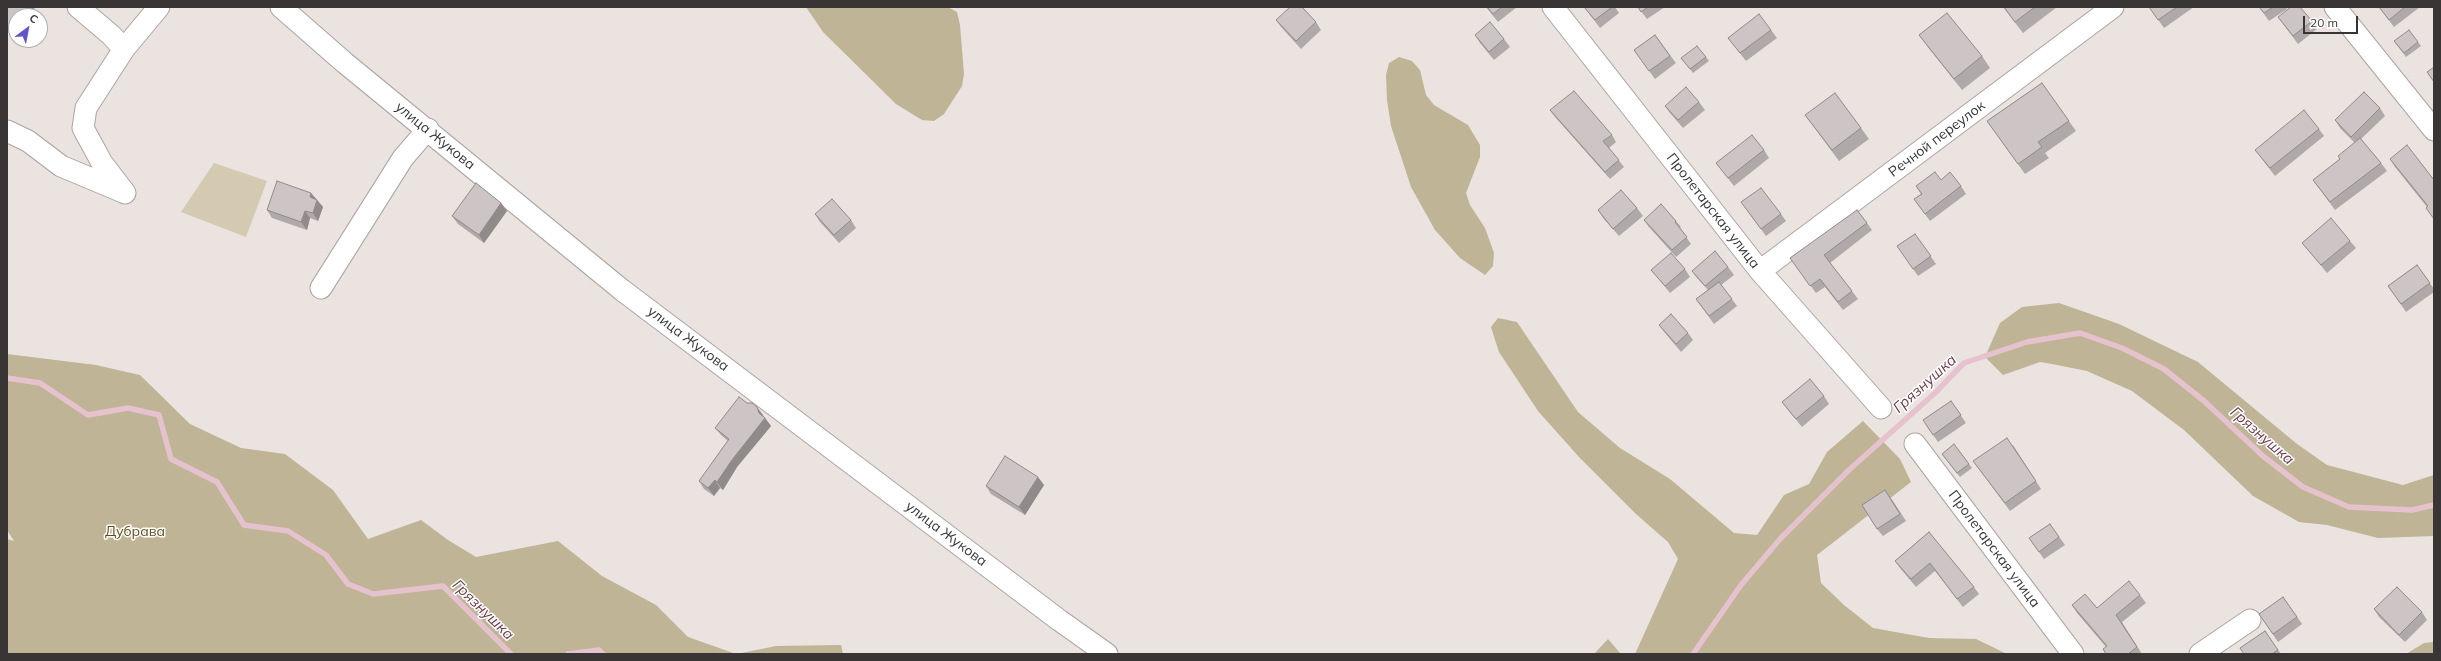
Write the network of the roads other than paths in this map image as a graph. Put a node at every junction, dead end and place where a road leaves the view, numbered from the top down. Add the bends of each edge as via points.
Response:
1 (78, 7) edge
2 (159, 7) edge
3 (281, 7) edge
4 (1553, 7) edge
5 (2113, 7) edge
6 (2335, 7) edge
7 (124, 49) junction
8 (428, 129) junction
9 (2434, 130) edge
10 (7, 131) edge
11 (1760, 271) junction
12 (321, 288) dead end
13 (1881, 408) dead end
14 (1915, 444) dead end
15 (2250, 620) dead end
16 (1107, 654) edge
17 (2073, 654) edge
18 (2200, 654) edge

1 - 7 street via 112,35
2 - 7 street
3 - 8 street, улица Жукова via 345,63
4 - 11 street, Пролетарская улица
5 - 11 street, Речной переулок
6 - 9 street
7 - 10 street via 86,108 83,128 102,163 125,193 61,166 28,141
8 - 12 street via 403,158
8 - 16 street, улица Жукова via 622,290
11 - 13 street, Пролетарская улица
14 - 17 street, Пролетарская улица
15 - 18 street

